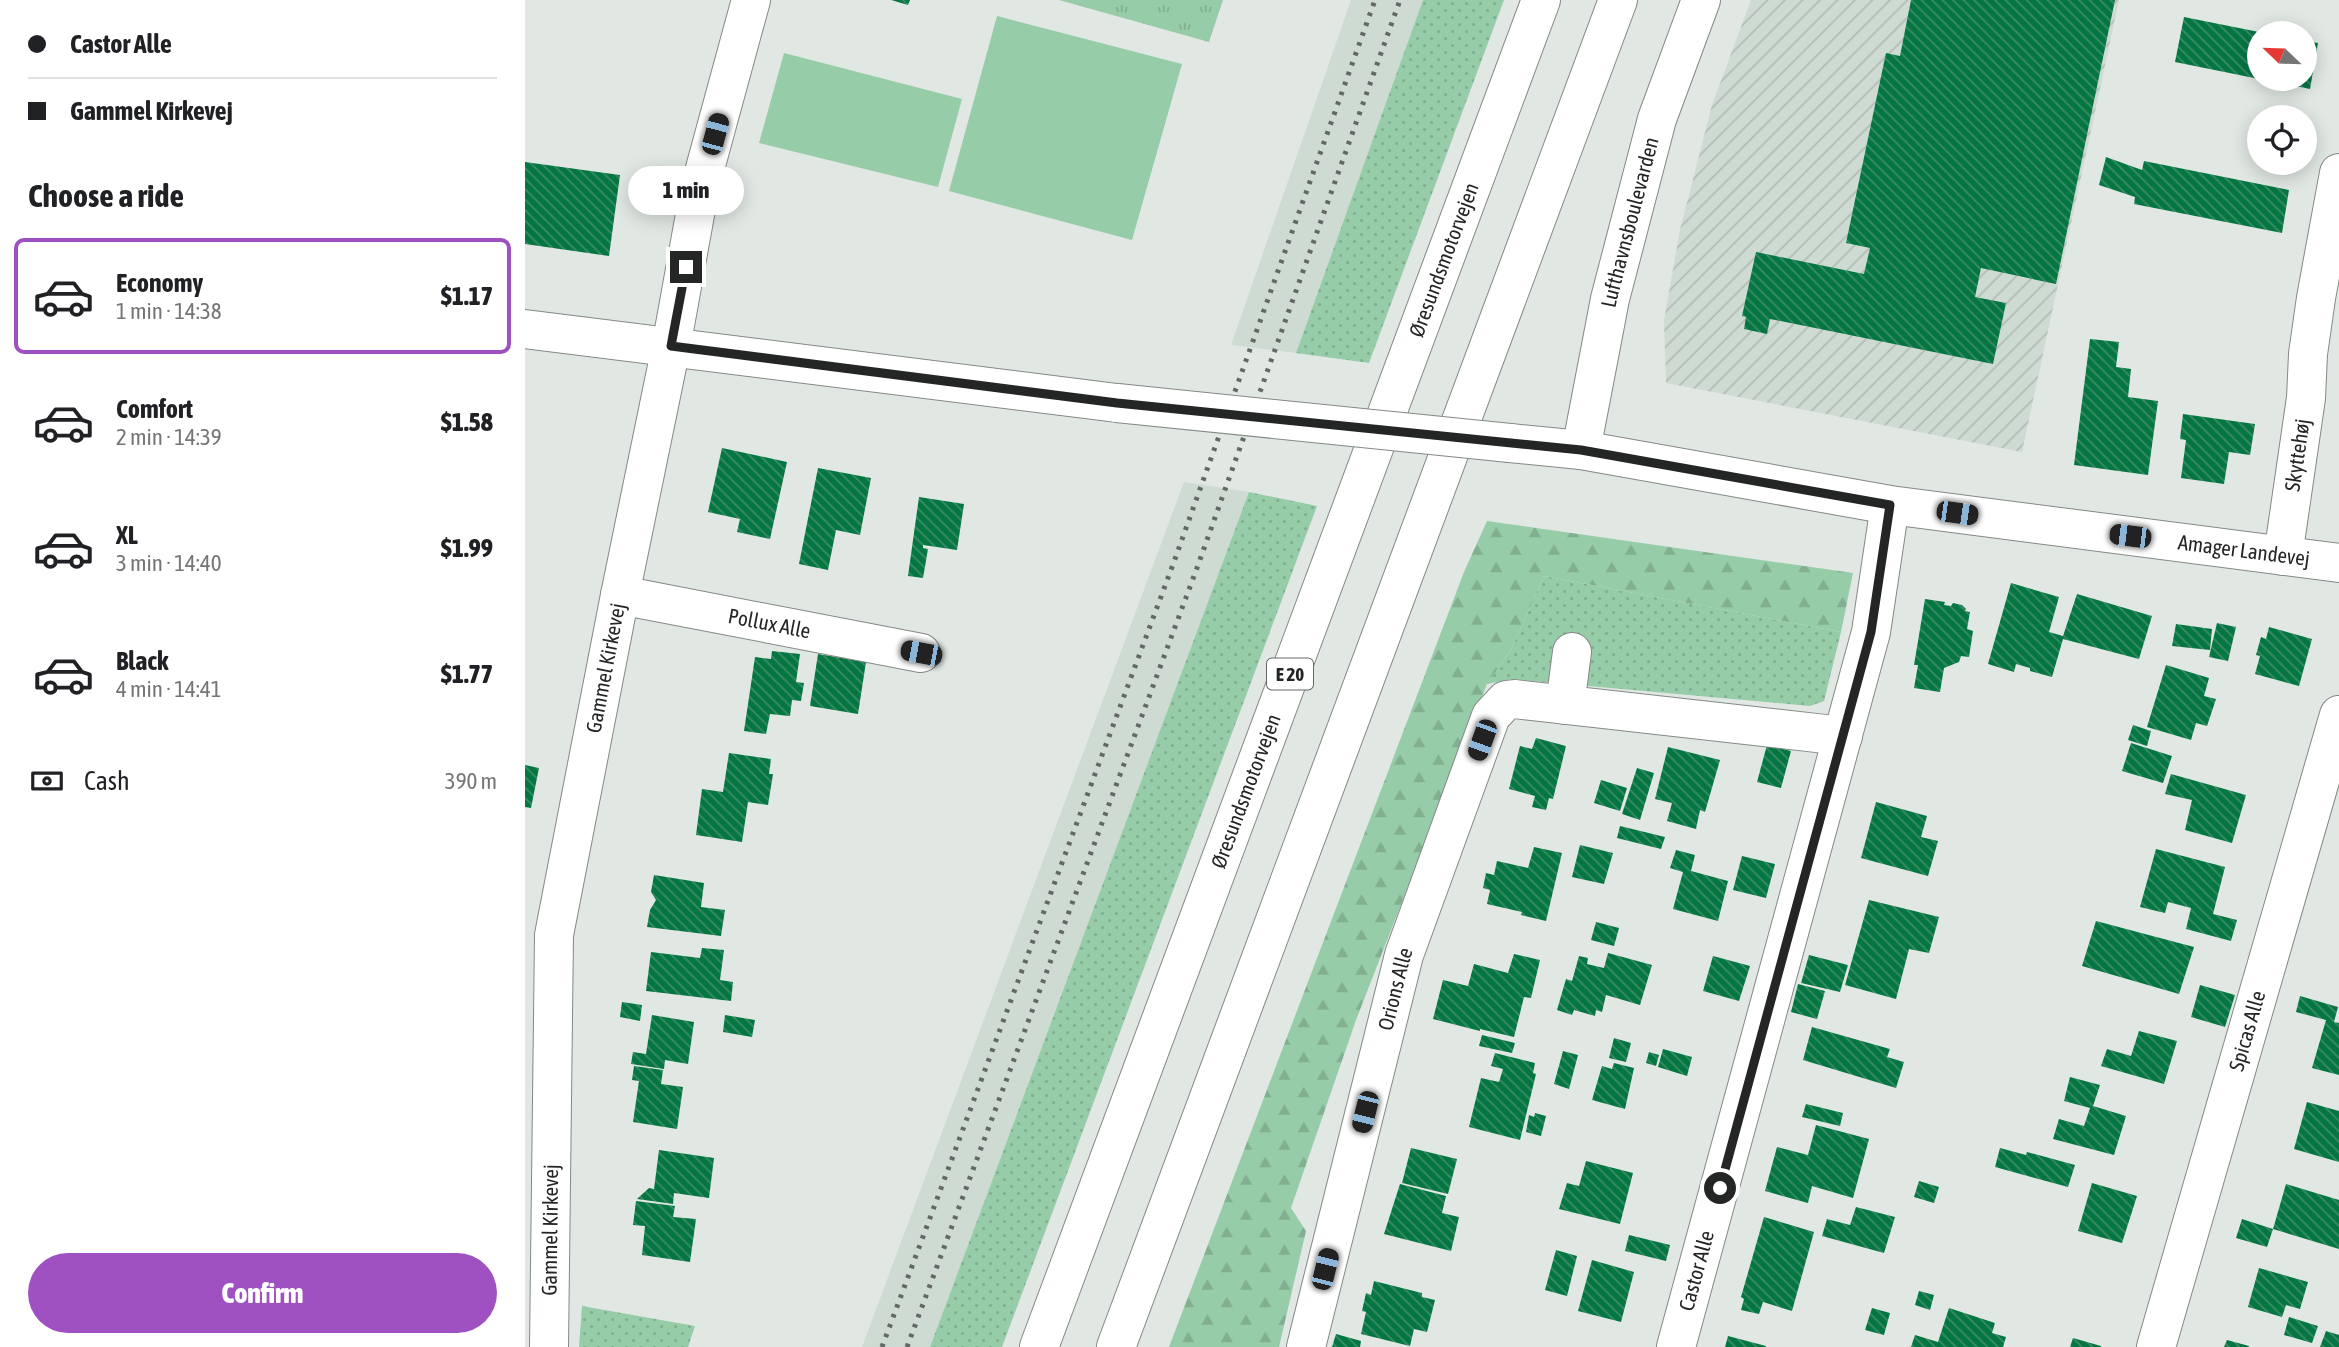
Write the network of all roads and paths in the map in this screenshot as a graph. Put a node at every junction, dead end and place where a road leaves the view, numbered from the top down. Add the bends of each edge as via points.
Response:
1 (751, 0) edge
2 (1541, 0) edge
3 (1618, 0) edge
4 (1701, 0) edge
5 (2339, 173) edge
6 (525, 329) edge
7 (671, 346) junction
8 (2324, 353) edge
9 (1581, 450) junction
10 (1890, 505) junction
11 (2283, 556) junction
12 (2339, 563) edge
13 (620, 594) junction
14 (1572, 652) dead end
15 (921, 653) dead end
16 (1565, 705) junction
17 (2339, 715) edge
18 (1843, 736) junction
19 (549, 1347) edge
20 (1039, 1347) edge
21 (1116, 1347) edge
22 (1305, 1347) edge
23 (1676, 1347) edge
24 (2156, 1347) edge

1 - 7 main road, Gammel Kirkevej via 700,187
2 - 20 main road, Øresundsmotorvejen / E 20
3 - 21 main road
4 - 9 main road, Lufthavnsboulevarden via 1657,119 1610,299
5 - 8 main road, Skyttehøj via 2316,298
6 - 7 main road, Amager Landevej
7 - 9 main road, Amager Landevej, bridge via 1117,403
7 - 13 main road, Gammel Kirkevej
8 - 11 main road, Skyttehøj via 2306,398
9 - 10 main road, Amager Landevej
10 - 11 main road, Amager Landevej
10 - 18 main road, Castor Alle via 1871,632
11 - 12 main road, Amager Landevej
13 - 15 main road, Pollux Alle
13 - 19 main road, Gammel Kirkevej via 554,935
14 - 16 main road
16 - 18 main road, Orions Alle
16 - 22 main road, Orions Alle via 1506,700 1491,716 1404,955
17 - 24 main road, Spicas Alle
18 - 23 main road, Castor Alle

